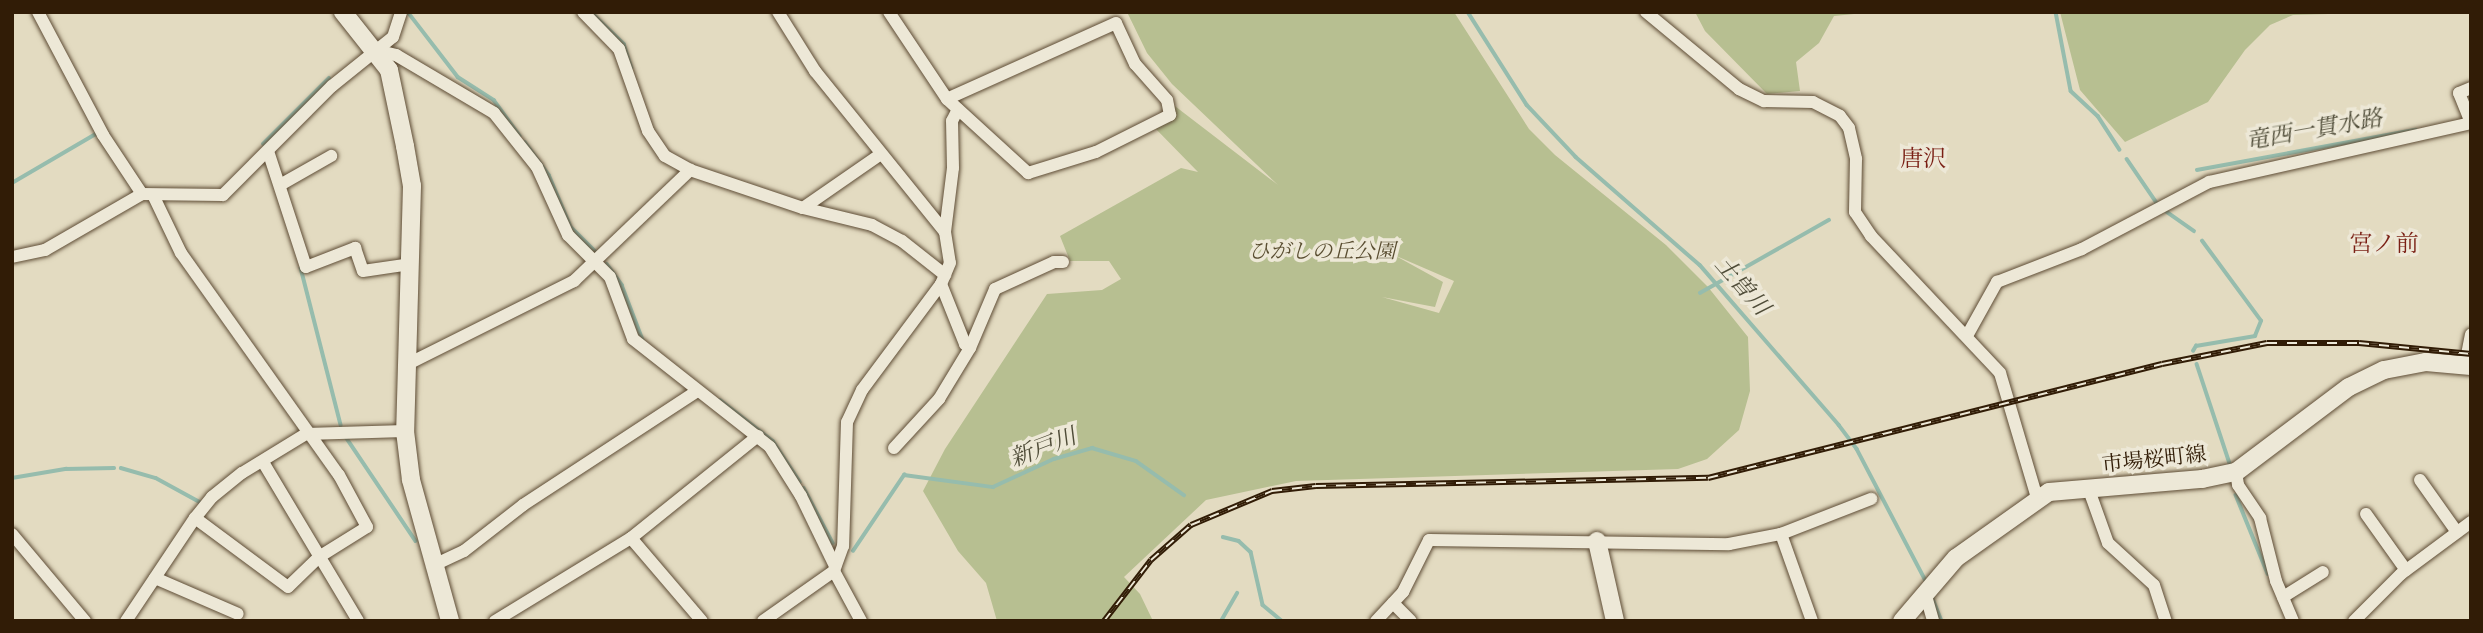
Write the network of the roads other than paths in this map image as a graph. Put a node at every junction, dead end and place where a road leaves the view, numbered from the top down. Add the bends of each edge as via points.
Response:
1 (38, 12) edge
2 (343, 12) edge
3 (401, 12) edge
4 (583, 12) edge
5 (778, 12) edge
6 (889, 12) edge
7 (1646, 12) edge
8 (376, 50) junction
9 (2471, 88) edge
10 (947, 99) junction
11 (958, 109) junction
12 (2471, 122) edge
13 (268, 151) junction
14 (881, 154) junction
15 (331, 156) dead end
16 (690, 170) junction
17 (280, 185) junction
18 (148, 196) junction
19 (803, 208) junction
20 (945, 232) junction
21 (12, 257) edge
22 (596, 262) junction
23 (1063, 262) dead end
24 (411, 264) junction
25 (943, 279) junction
26 (1968, 334) junction
27 (2471, 335) edge
28 (970, 348) junction
29 (408, 364) junction
30 (2468, 366) edge
31 (697, 391) junction
32 (405, 431) junction
33 (306, 434) junction
34 (758, 436) junction
35 (894, 448) dead end
36 (263, 462) junction
37 (2236, 472) junction
38 (2420, 480) dead end
39 (2089, 490) junction
40 (2037, 498) junction
41 (1871, 499) dead end
42 (2366, 514) dead end
43 (195, 518) junction
44 (2471, 522) edge
45 (2457, 532) junction
46 (12, 534) edge
47 (1781, 534) junction
48 (631, 538) junction
49 (1597, 541) junction
50 (318, 557) junction
51 (434, 565) junction
52 (834, 569) junction
53 (2406, 570) junction
54 (2323, 572) dead end
55 (155, 578) junction
56 (1931, 589) junction
57 (2283, 597) junction
58 (1393, 603) junction
59 (238, 614) dead end
60 (85, 621) edge
61 (127, 621) edge
62 (358, 621) edge
63 (450, 621) edge
64 (495, 621) edge
65 (702, 621) edge
66 (763, 621) edge
67 (861, 621) edge
68 (1376, 621) edge
69 (1411, 621) edge
70 (1615, 621) edge
71 (1812, 621) edge
72 (1902, 621) edge
73 (1933, 621) edge
74 (2165, 621) edge
75 (2293, 621) edge
76 (2354, 621) edge

1 - 18 street via 103,135
2 - 8 street
3 - 8 street via 393,37
4 - 16 street via 620,49 657,147
5 - 14 street via 815,71
6 - 10 street
7 - 26 street via 1738,89 1764,101 1813,102 1840,116 1855,141 1855,212 1871,236
8 - 13 street via 332,86
8 - 22 street via 396,55 494,113 537,167 568,235
8 - 24 street via 394,83 412,186
9 - 12 street via 2459,93
10 - 11 street
10 - 11 street via 1116,23 1135,64 1167,100 1170,115 1096,152 1028,173
11 - 20 street via 952,121 953,168
12 - 26 street via 2209,182 2082,249 1997,282
13 - 17 street
13 - 18 street via 223,195
14 - 19 street
14 - 20 street
15 - 17 street
16 - 19 street
16 - 22 street
17 - 24 street via 306,267 355,248 363,271
18 - 21 street via 45,250
18 - 33 street via 181,253
19 - 25 street via 872,225 902,241
20 - 25 street via 950,263
22 - 29 street via 574,281
22 - 31 street via 610,277 633,339
23 - 28 street via 995,289
24 - 29 street
25 - 28 street via 965,345
25 - 52 street via 862,390 847,422 843,546
26 - 40 street via 2009,391
27 - 30 street
28 - 35 street via 947,388
29 - 32 street
30 - 37 street, 市場桜町線 via 2407,363 2372,376 2349,387
31 - 34 street
31 - 51 street via 523,505 464,551
32 - 33 street
32 - 51 street via 411,480
33 - 36 street
33 - 50 street via 339,475 367,527
34 - 48 street
34 - 52 street via 801,496
36 - 43 street via 212,497
36 - 50 street
37 - 39 street, 市場桜町線 via 2202,480
37 - 57 street via 2238,485 2260,518
38 - 45 street
39 - 40 street, 市場桜町線 via 2049,492
39 - 74 street via 2108,543 2154,585
40 - 56 street, 市場桜町線 via 1982,536
41 - 47 street
42 - 53 street
43 - 50 street via 288,587
43 - 55 street
44 - 45 street
45 - 53 street
46 - 60 street
47 - 49 street via 1729,544
47 - 71 street
48 - 64 street
48 - 65 street
49 - 58 street via 1429,541 1422,548 1415,573
49 - 70 street
50 - 62 street
51 - 63 street
52 - 66 street
52 - 67 street
53 - 76 street
54 - 57 street
55 - 59 street
55 - 61 street
56 - 72 street, 市場桜町線
56 - 73 street
57 - 75 street
58 - 68 street
58 - 69 street

